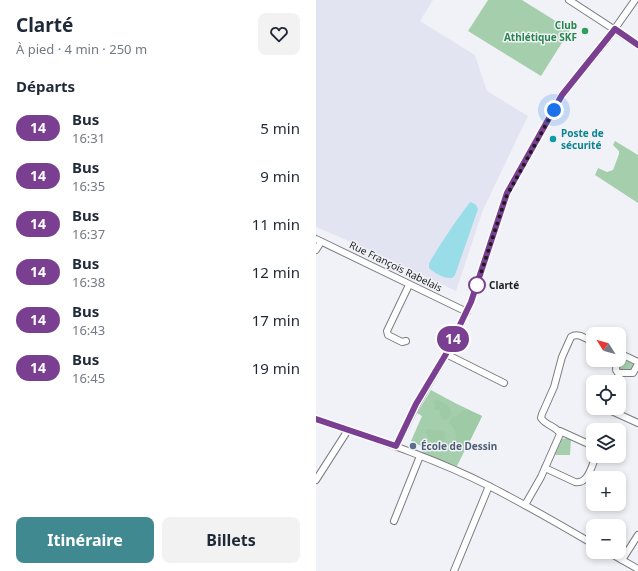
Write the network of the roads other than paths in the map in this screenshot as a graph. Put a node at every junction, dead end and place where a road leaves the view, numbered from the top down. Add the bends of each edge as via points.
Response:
1 (569, 0) edge
2 (635, 0) edge
3 (615, 29) junction
4 (638, 45) edge
5 (318, 241) edge
6 (316, 250) edge
7 (409, 285) junction
8 (466, 312) junction
9 (586, 339) edge
10 (406, 341) dead end
11 (446, 354) junction
12 (626, 357) edge
13 (638, 363) edge
14 (616, 367) edge
15 (504, 383) dead end
16 (621, 415) edge
17 (316, 419) edge
18 (638, 423) edge
19 (348, 430) junction
20 (560, 431) junction
21 (586, 443) edge
22 (396, 446) junction
23 (420, 456) junction
24 (593, 463) edge
25 (545, 468) junction
26 (316, 480) edge
27 (489, 486) junction
28 (525, 505) junction
29 (394, 521) dead end
30 (638, 535) edge
31 (586, 540) edge
32 (622, 560) joint
33 (638, 570) edge
34 (454, 571) edge

1 - 3 street
2 - 3 street
3 - 4 street
3 - 8 street via 562,95 507,193
5 - 6 street
5 - 7 street, Rue François Rabelais
7 - 8 street, Rue François Rabelais
7 - 10 street via 387,331 388,335
8 - 11 street
9 - 20 street via 577,335 571,337 542,414 541,418 545,424
11 - 15 street
11 - 22 street via 416,404
12 - 13 street
13 - 14 street via 633,373 618,373
16 - 18 street
17 - 19 street
19 - 22 street
19 - 26 street
20 - 21 street
20 - 25 street
22 - 23 street
23 - 27 street
23 - 29 street
24 - 25 street via 586,479 580,482
25 - 28 street
27 - 28 street
27 - 34 street
28 - 31 street
30 - 32 street
32 - 33 street

